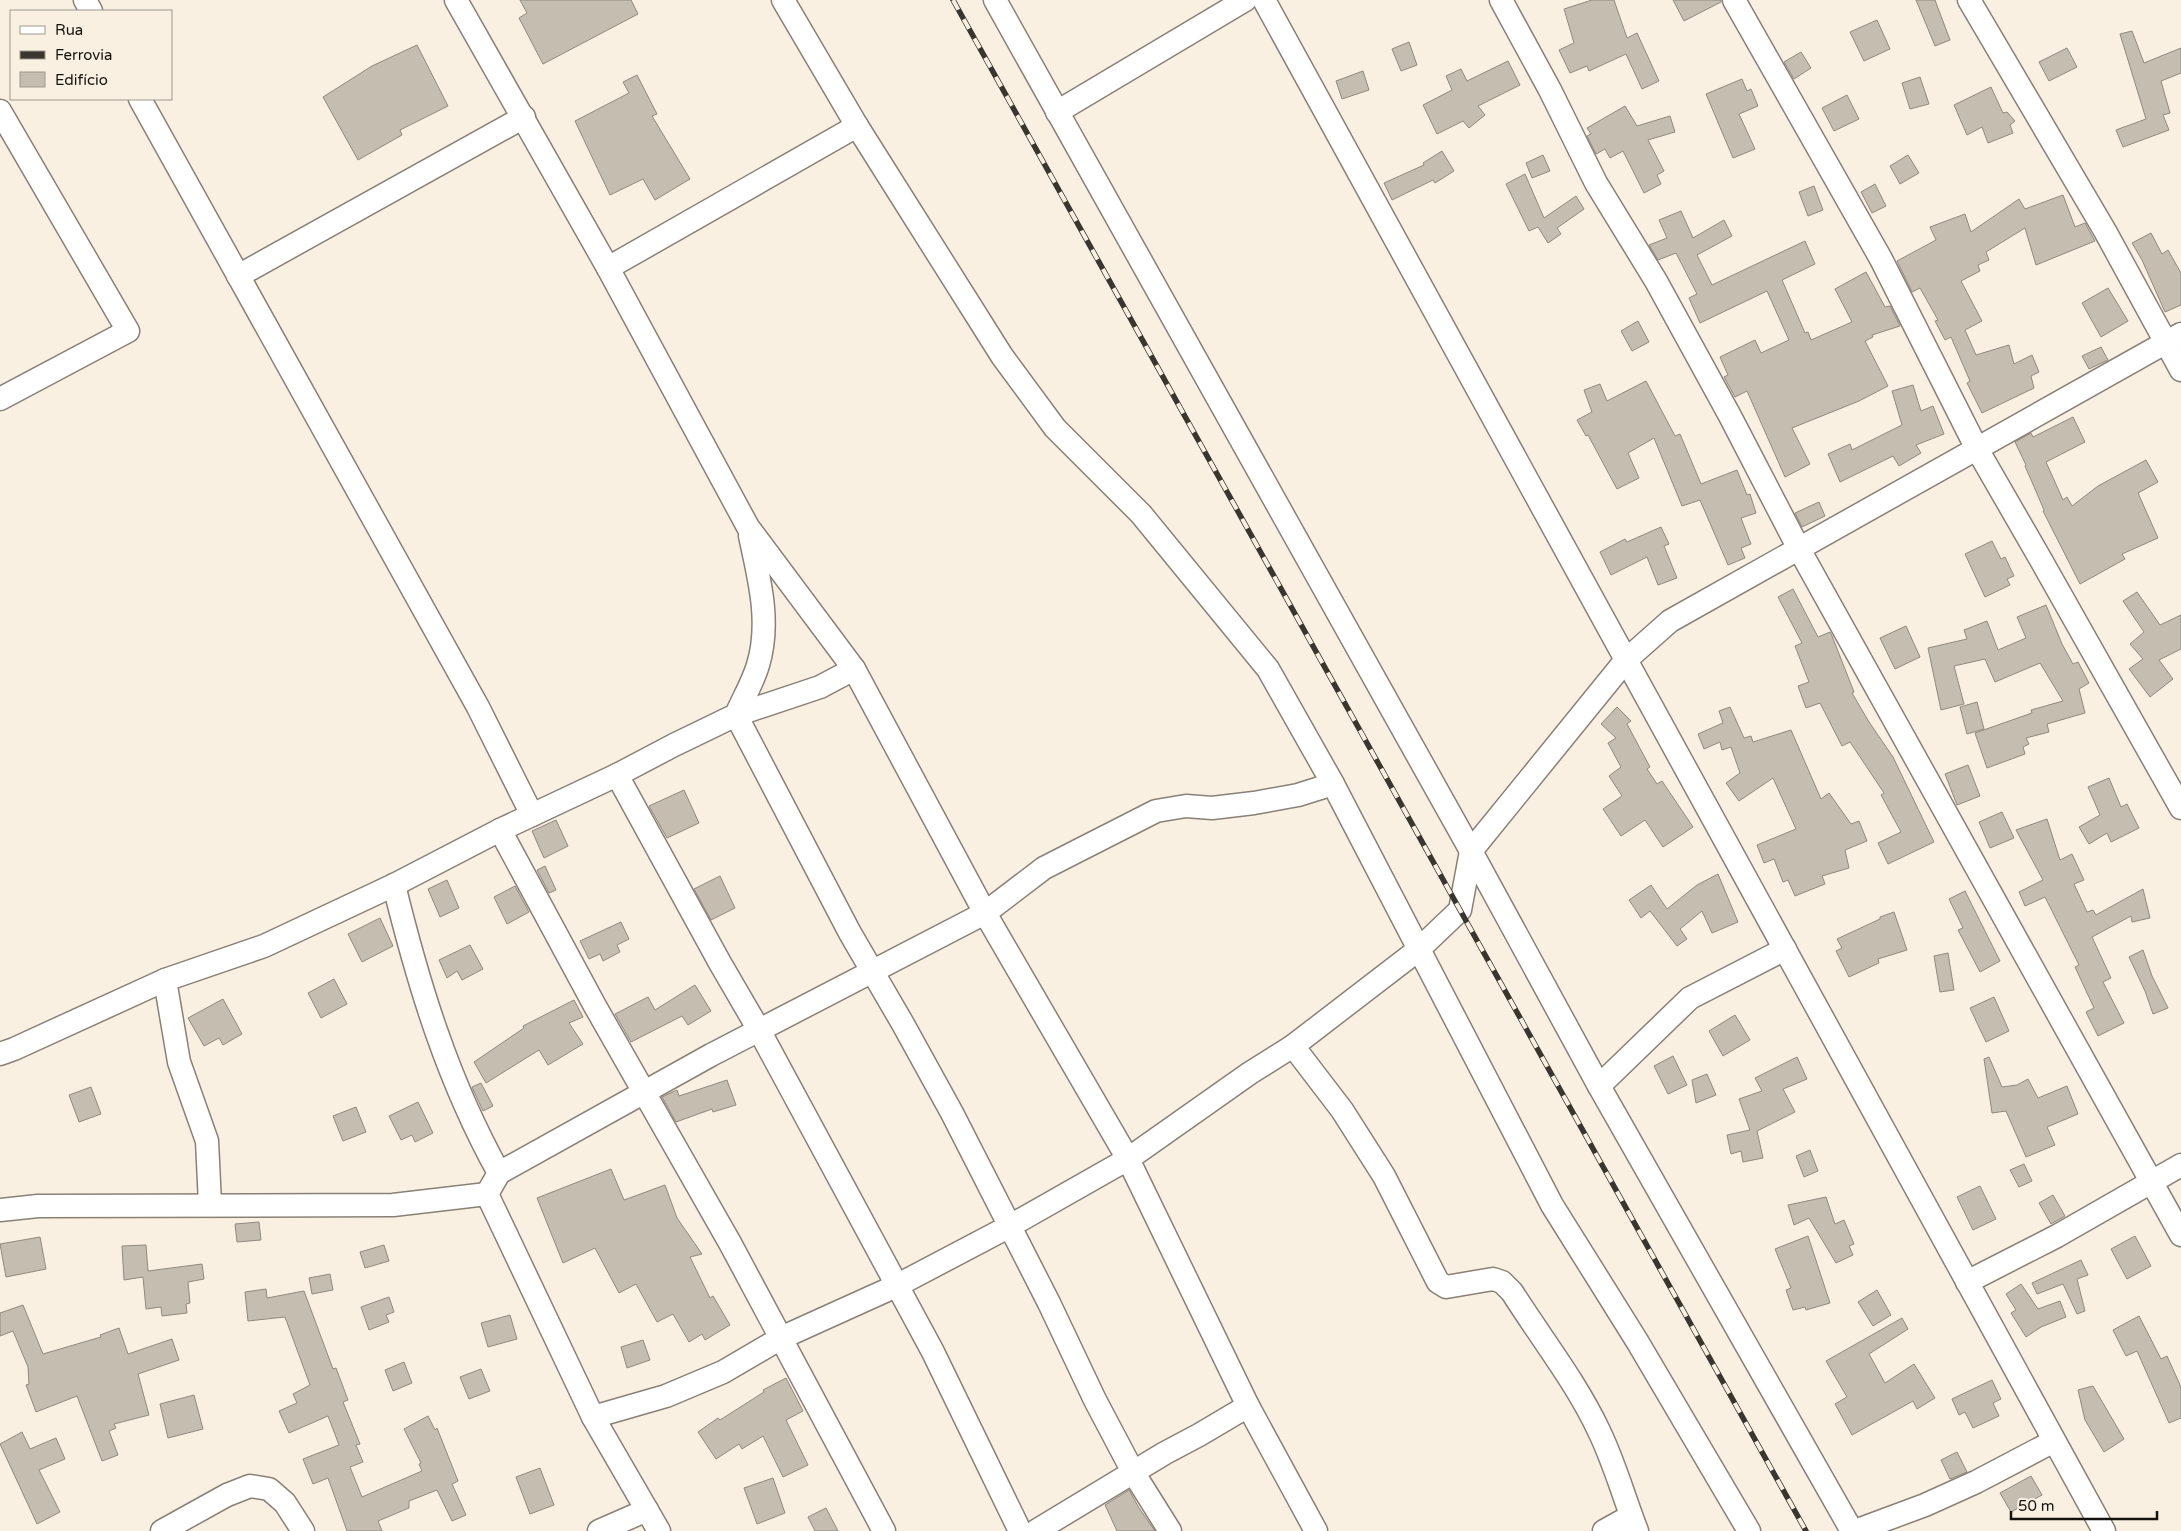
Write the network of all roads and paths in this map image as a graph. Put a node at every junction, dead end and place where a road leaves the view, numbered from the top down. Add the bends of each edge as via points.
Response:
1 (456, 0) edge
2 (783, 0) edge
3 (995, 0) edge
4 (1246, 0) edge
5 (1264, 0) edge
6 (1501, 0) edge
7 (1734, 0) edge
8 (1969, 0) edge
9 (141, 100) edge
10 (0, 111) edge
11 (1057, 112) junction
12 (524, 117) junction
13 (857, 126) junction
14 (608, 268) junction
15 (238, 276) junction
16 (2174, 338) edge
17 (2181, 370) edge
18 (0, 399) edge
19 (1977, 450) junction
20 (748, 527) junction
21 (1799, 549) junction
22 (1626, 660) junction
23 (854, 669) junction
24 (736, 715) junction
25 (617, 776) junction
26 (1333, 784) junction
27 (2181, 808) edge
28 (532, 815) junction
29 (500, 830) junction
30 (1471, 851) junction
31 (394, 885) junction
32 (985, 913) junction
33 (1785, 949) junction
34 (1418, 950) junction
35 (873, 972) junction
36 (165, 980) junction
37 (759, 1030) junction
38 (1293, 1046) junction
39 (0, 1054) edge
40 (1598, 1086) junction
41 (644, 1092) junction
42 (1128, 1159) junction
43 (2181, 1165) edge
44 (500, 1173) junction
45 (2150, 1182) junction
46 (487, 1194) junction
47 (210, 1204) junction
48 (0, 1210) edge
49 (1010, 1226) junction
50 (2181, 1235) edge
51 (1967, 1282) junction
52 (896, 1286) junction
53 (780, 1338) junction
54 (1248, 1406) junction
55 (594, 1417) junction
56 (2054, 1441) junction
57 (1133, 1472) junction
58 (647, 1510) junction
59 (1634, 1524) edge
60 (162, 1531) edge
61 (303, 1531) edge
62 (598, 1531) edge
63 (659, 1531) edge
64 (884, 1531) edge
65 (1020, 1531) edge
66 (1036, 1531) edge
67 (1170, 1531) edge
68 (1316, 1531) edge
69 (1604, 1531) edge
70 (1749, 1531) edge
71 (1854, 1531) edge
72 (2104, 1531) edge

1 - 12 street
2 - 13 street
3 - 11 street
4 - 11 street
5 - 22 street
6 - 21 street via 1596,183 1656,281
7 - 19 street via 1881,259
8 - 16 street
9 - 15 street
10 - 18 street via 128,331
11 - 30 street
12 - 14 street
12 - 15 street
13 - 14 street
13 - 26 street via 1002,356 1055,428 1142,514 1268,669
14 - 20 street
15 - 28 street via 478,707
16 - 17 street
16 - 19 street
19 - 21 street
19 - 27 street
20 - 23 street
20 - 24 street via 763,596 763,632 758,665
21 - 22 street via 1670,621
21 - 45 street
22 - 30 street
22 - 33 street
23 - 24 street via 820,687
23 - 32 street
24 - 25 street
24 - 35 street
25 - 28 street
25 - 37 street
26 - 32 street via 1254,803 1212,808 1186,806 1156,811 1044,868
26 - 34 street
28 - 29 street
29 - 31 street
29 - 41 street
30 - 34 street via 1460,910
30 - 40 street
31 - 36 street via 264,946
31 - 44 street via 413,960 454,1082
32 - 35 street
32 - 42 street
33 - 40 street via 1690,998
33 - 51 street
34 - 38 street
34 - 70 street via 1552,1205
35 - 37 street
35 - 49 street
36 - 39 street
36 - 47 street via 179,1062 207,1142
37 - 41 street
37 - 52 street
38 - 42 street
38 - 59 street via 1342,1110 1384,1176 1438,1282 1446,1287 1492,1279 1502,1282 1512,1292 1599,1430 1617,1470
40 - 71 street
41 - 44 street
41 - 53 street
42 - 49 street
42 - 54 street
43 - 45 street
44 - 46 street
45 - 50 street
45 - 51 street via 2057,1236
46 - 47 street via 393,1205
46 - 55 street
47 - 48 street via 38,1206
49 - 52 street
49 - 57 street
51 - 56 street
52 - 53 street
52 - 65 street via 933,1352
53 - 55 street via 723,1372 666,1396
53 - 64 street
54 - 57 street
54 - 68 street
55 - 58 street
56 - 71 street via 1925,1505
56 - 72 street
57 - 66 street
57 - 67 street
58 - 62 street
58 - 63 street
59 - 69 street
60 - 61 street via 250,1486 269,1489 285,1503

